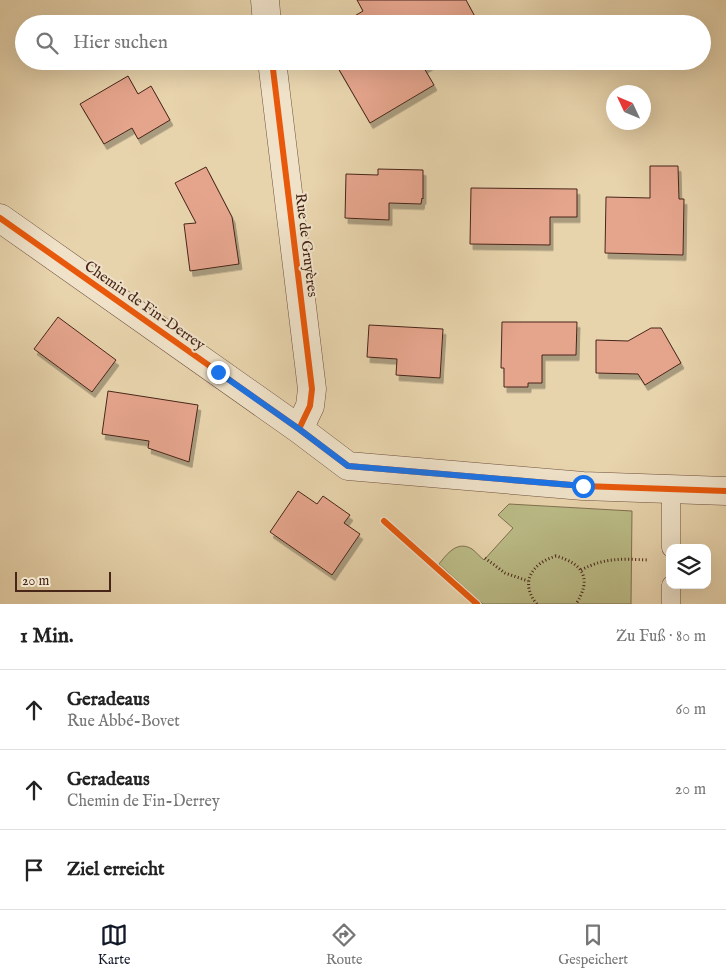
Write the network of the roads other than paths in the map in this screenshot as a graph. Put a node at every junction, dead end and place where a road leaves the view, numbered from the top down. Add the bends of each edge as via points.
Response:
1 (265, 0) edge
2 (266, 15) edge
3 (273, 70) edge
4 (0, 218) edge
5 (299, 429) junction
6 (670, 489) junction
7 (726, 492) edge
8 (671, 544) edge
9 (671, 589) edge
10 (671, 604) edge

1 - 2 street
3 - 5 street, Rue de Gruyères via 312,389 310,406
4 - 5 street, Chemin de Fin-Derrey
5 - 6 street, Chemin de Fin-Derrey via 348,466 583,486
6 - 7 street, Chemin de Fin-Derrey
6 - 8 lane
9 - 10 lane

